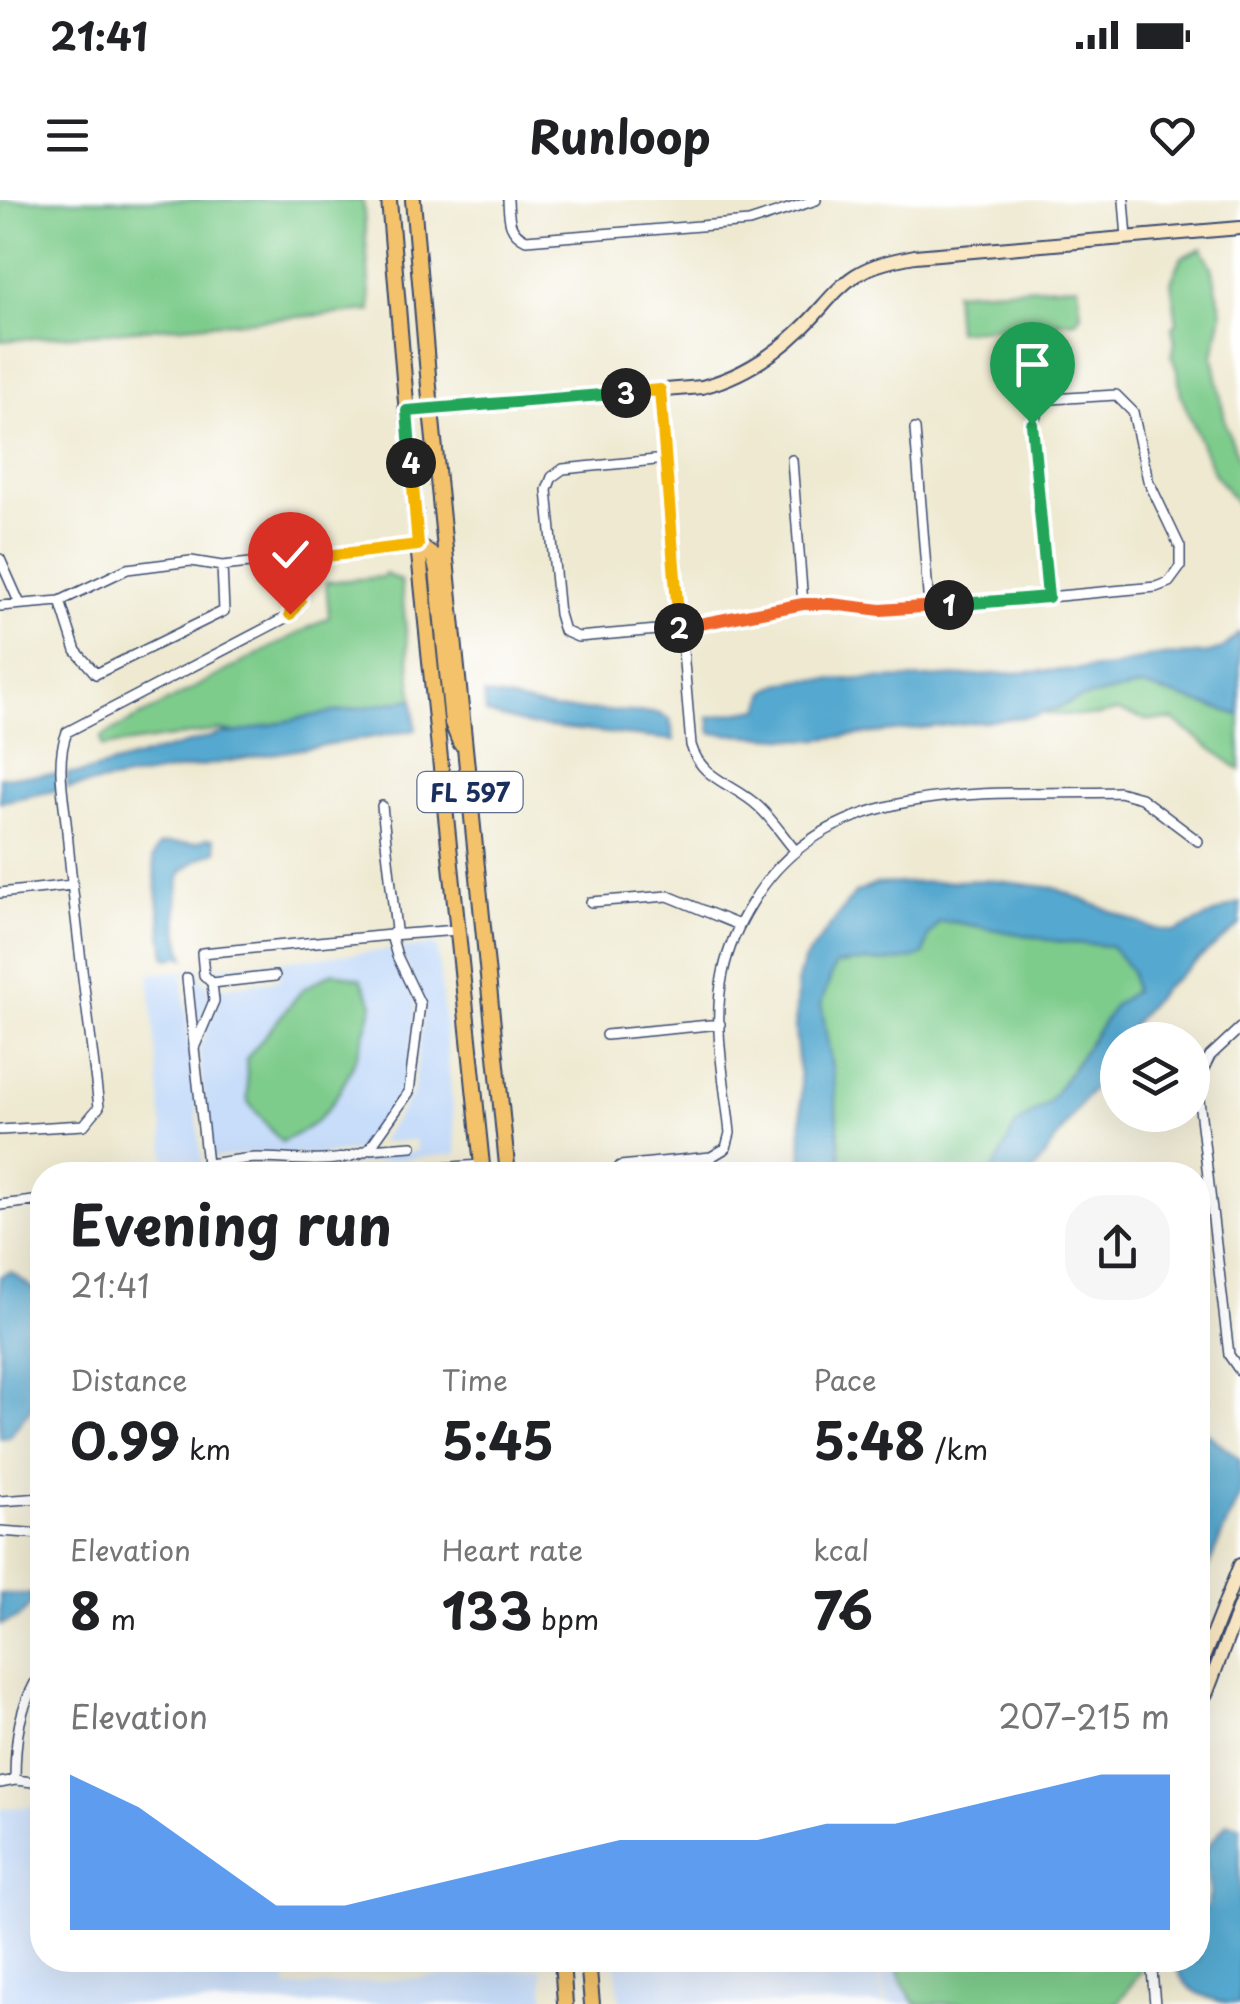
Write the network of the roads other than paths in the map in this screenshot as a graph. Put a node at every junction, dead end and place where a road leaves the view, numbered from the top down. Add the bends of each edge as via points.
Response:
1 (389, 200) edge
2 (413, 200) edge
3 (508, 200) edge
4 (816, 200) edge
5 (1124, 200) edge
6 (1240, 228) edge
7 (1127, 238) junction
8 (660, 390) junction
9 (431, 410) junction
10 (407, 411) junction
11 (915, 429) dead end
12 (666, 460) junction
13 (792, 460) dead end
14 (418, 545) junction
15 (309, 558) junction
16 (0, 559) edge
17 (222, 566) junction
18 (1048, 597) junction
19 (60, 601) junction
20 (20, 604) junction
21 (803, 604) junction
22 (0, 606) edge
23 (928, 607) junction
24 (680, 628) junction
25 (466, 759) junction
26 (382, 806) dead end
27 (1198, 841) dead end
28 (794, 849) junction
29 (72, 885) junction
30 (0, 894) edge
31 (590, 902) dead end
32 (739, 925) junction
33 (458, 930) junction
34 (392, 936) junction
35 (276, 976) dead end
36 (187, 978) dead end
37 (212, 983) junction
38 (720, 1024) junction
39 (1240, 1028) edge
40 (606, 1035) dead end
41 (194, 1048) junction
42 (0, 1130) edge
43 (412, 1146) dead end
44 (369, 1150) junction
45 (318, 1160) joint
46 (207, 1162) edge
47 (222, 1162) edge
48 (484, 1162) edge
49 (507, 1162) edge
50 (665, 1162) edge
51 (1206, 1162) edge
52 (1210, 1194) edge
53 (30, 1201) edge
54 (0, 1205) edge
55 (1240, 1371) edge
56 (30, 1499) edge
57 (0, 1501) edge
58 (0, 1531) edge
59 (30, 1533) edge
60 (1240, 1565) edge
61 (1240, 1605) edge
62 (1220, 1636) junction
63 (1210, 1652) edge
64 (1210, 1679) edge
65 (30, 1693) edge
66 (15, 1780) junction
67 (0, 1782) edge
68 (30, 1782) edge
69 (563, 1972) edge
70 (589, 1972) edge
71 (1152, 1972) edge
72 (566, 2004) edge
73 (592, 2004) edge
74 (1155, 2004) edge

1 - 10 main road, FL 597
2 - 9 main road, FL 597
3 - 4 street via 509,224 526,240 750,222
5 - 7 street
6 - 7 street
7 - 8 street via 886,262 843,284 800,330 748,370 702,386
8 - 9 street
8 - 12 street
9 - 10 street
9 - 25 main road, FL 597
10 - 14 main road, FL 597
11 - 23 street
12 - 24 street
12 - 24 street via 563,470 547,490 564,631 578,637
13 - 21 street
14 - 15 street
14 - 25 main road via 433,556 437,570 452,723
14 - 33 main road, FL 597
15 - 17 street
15 - 29 street via 299,570 300,600 290,614 67,732 60,749
16 - 20 street
17 - 19 street via 191,561 126,570
17 - 19 street via 224,611 96,674 76,651
18 - 18 street via 1156,588 1180,568 1180,547 1148,480 1133,412 1116,395 1051,399 1040,405 1032,424
18 - 23 street
19 - 20 street
20 - 22 street
21 - 23 street
21 - 24 street
24 - 28 street via 695,759 758,806
25 - 49 main road, FL 597
26 - 34 street
27 - 28 street via 1141,798 1119,792 900,802 836,822
28 - 32 street
29 - 30 street
29 - 42 street via 99,1107 84,1124
31 - 32 street via 668,896
32 - 38 street via 722,974
33 - 34 street
33 - 48 main road, FL 597
34 - 37 street via 202,954
34 - 44 street via 420,1004 408,1092
35 - 37 street
36 - 41 street
37 - 41 street via 214,1001
38 - 40 street
38 - 50 street via 726,1148 710,1158
39 - 51 street via 1210,1056 1197,1083
41 - 46 street
43 - 44 street
44 - 45 street
45 - 47 street
52 - 55 street via 1229,1355
53 - 54 street
56 - 57 street
58 - 59 street
60 - 62 street
61 - 62 street
62 - 63 street
62 - 64 street
65 - 66 street via 15,1742
66 - 67 street
66 - 68 street
69 - 72 main road
70 - 73 main road
71 - 74 street

